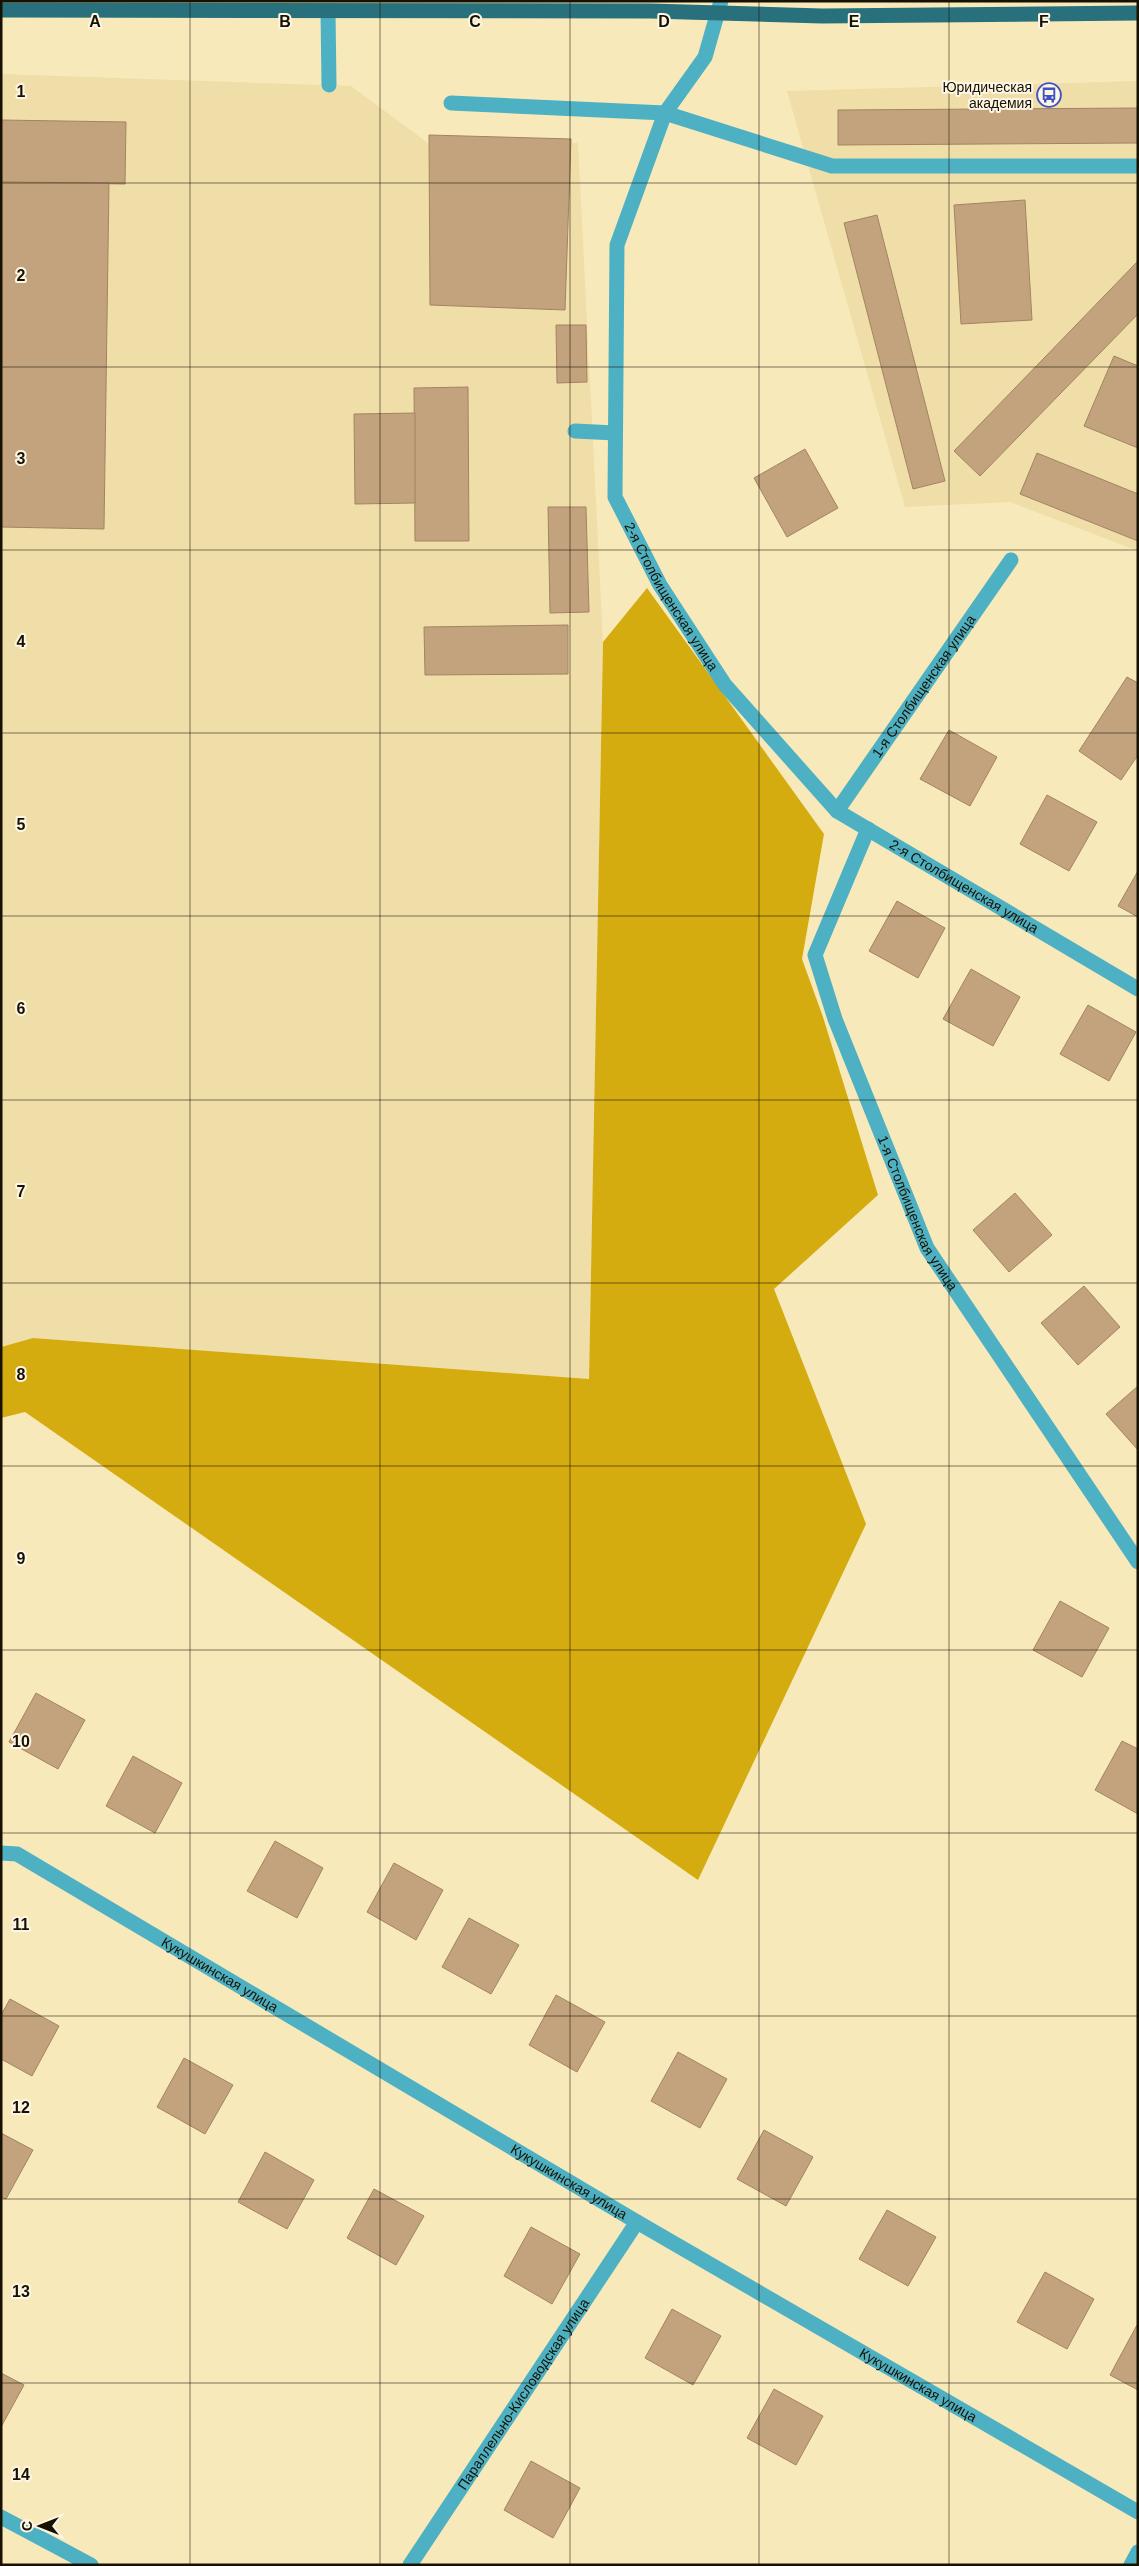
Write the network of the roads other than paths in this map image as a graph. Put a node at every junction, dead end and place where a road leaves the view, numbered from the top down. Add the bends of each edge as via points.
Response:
1 (488, 6) edge
2 (720, 6) edge
3 (1, 10) edge
4 (328, 11) junction
5 (1138, 13) edge
6 (329, 85) dead end
7 (451, 103) dead end
8 (665, 113) junction
9 (1138, 166) edge
10 (575, 431) dead end
11 (615, 433) junction
12 (1011, 560) dead end
13 (837, 811) junction
14 (868, 829) junction
15 (1138, 989) edge
16 (1138, 1562) edge
17 (1, 1853) edge
18 (637, 2222) junction
19 (1138, 2512) edge
20 (1, 2517) edge
21 (1138, 2552) edge
22 (91, 2565) edge
23 (410, 2565) edge
24 (1131, 2565) edge

1 - 2 main road
1 - 4 main road
2 - 5 main road via 822,16
2 - 8 street, 2-я Столбищенская улица via 706,56
3 - 4 main road
4 - 6 street
7 - 8 street
8 - 9 street via 832,166
8 - 11 street, 2-я Столбищенская улица via 617,245
10 - 11 street
11 - 13 street, 2-я Столбищенская улица via 615,497 660,586 725,685
12 - 13 street, 1-я Столбищенская улица
13 - 14 street, 2-я Столбищенская улица
14 - 15 street, 2-я Столбищенская улица
14 - 16 street, 1-я Столбищенская улица via 815,955 835,1019 927,1248
17 - 18 street, Кукушкинская улица via 17,1854
18 - 19 street, Кукушкинская улица
18 - 23 street, Параллельно-Кисловодская улица
20 - 22 street
21 - 24 street

